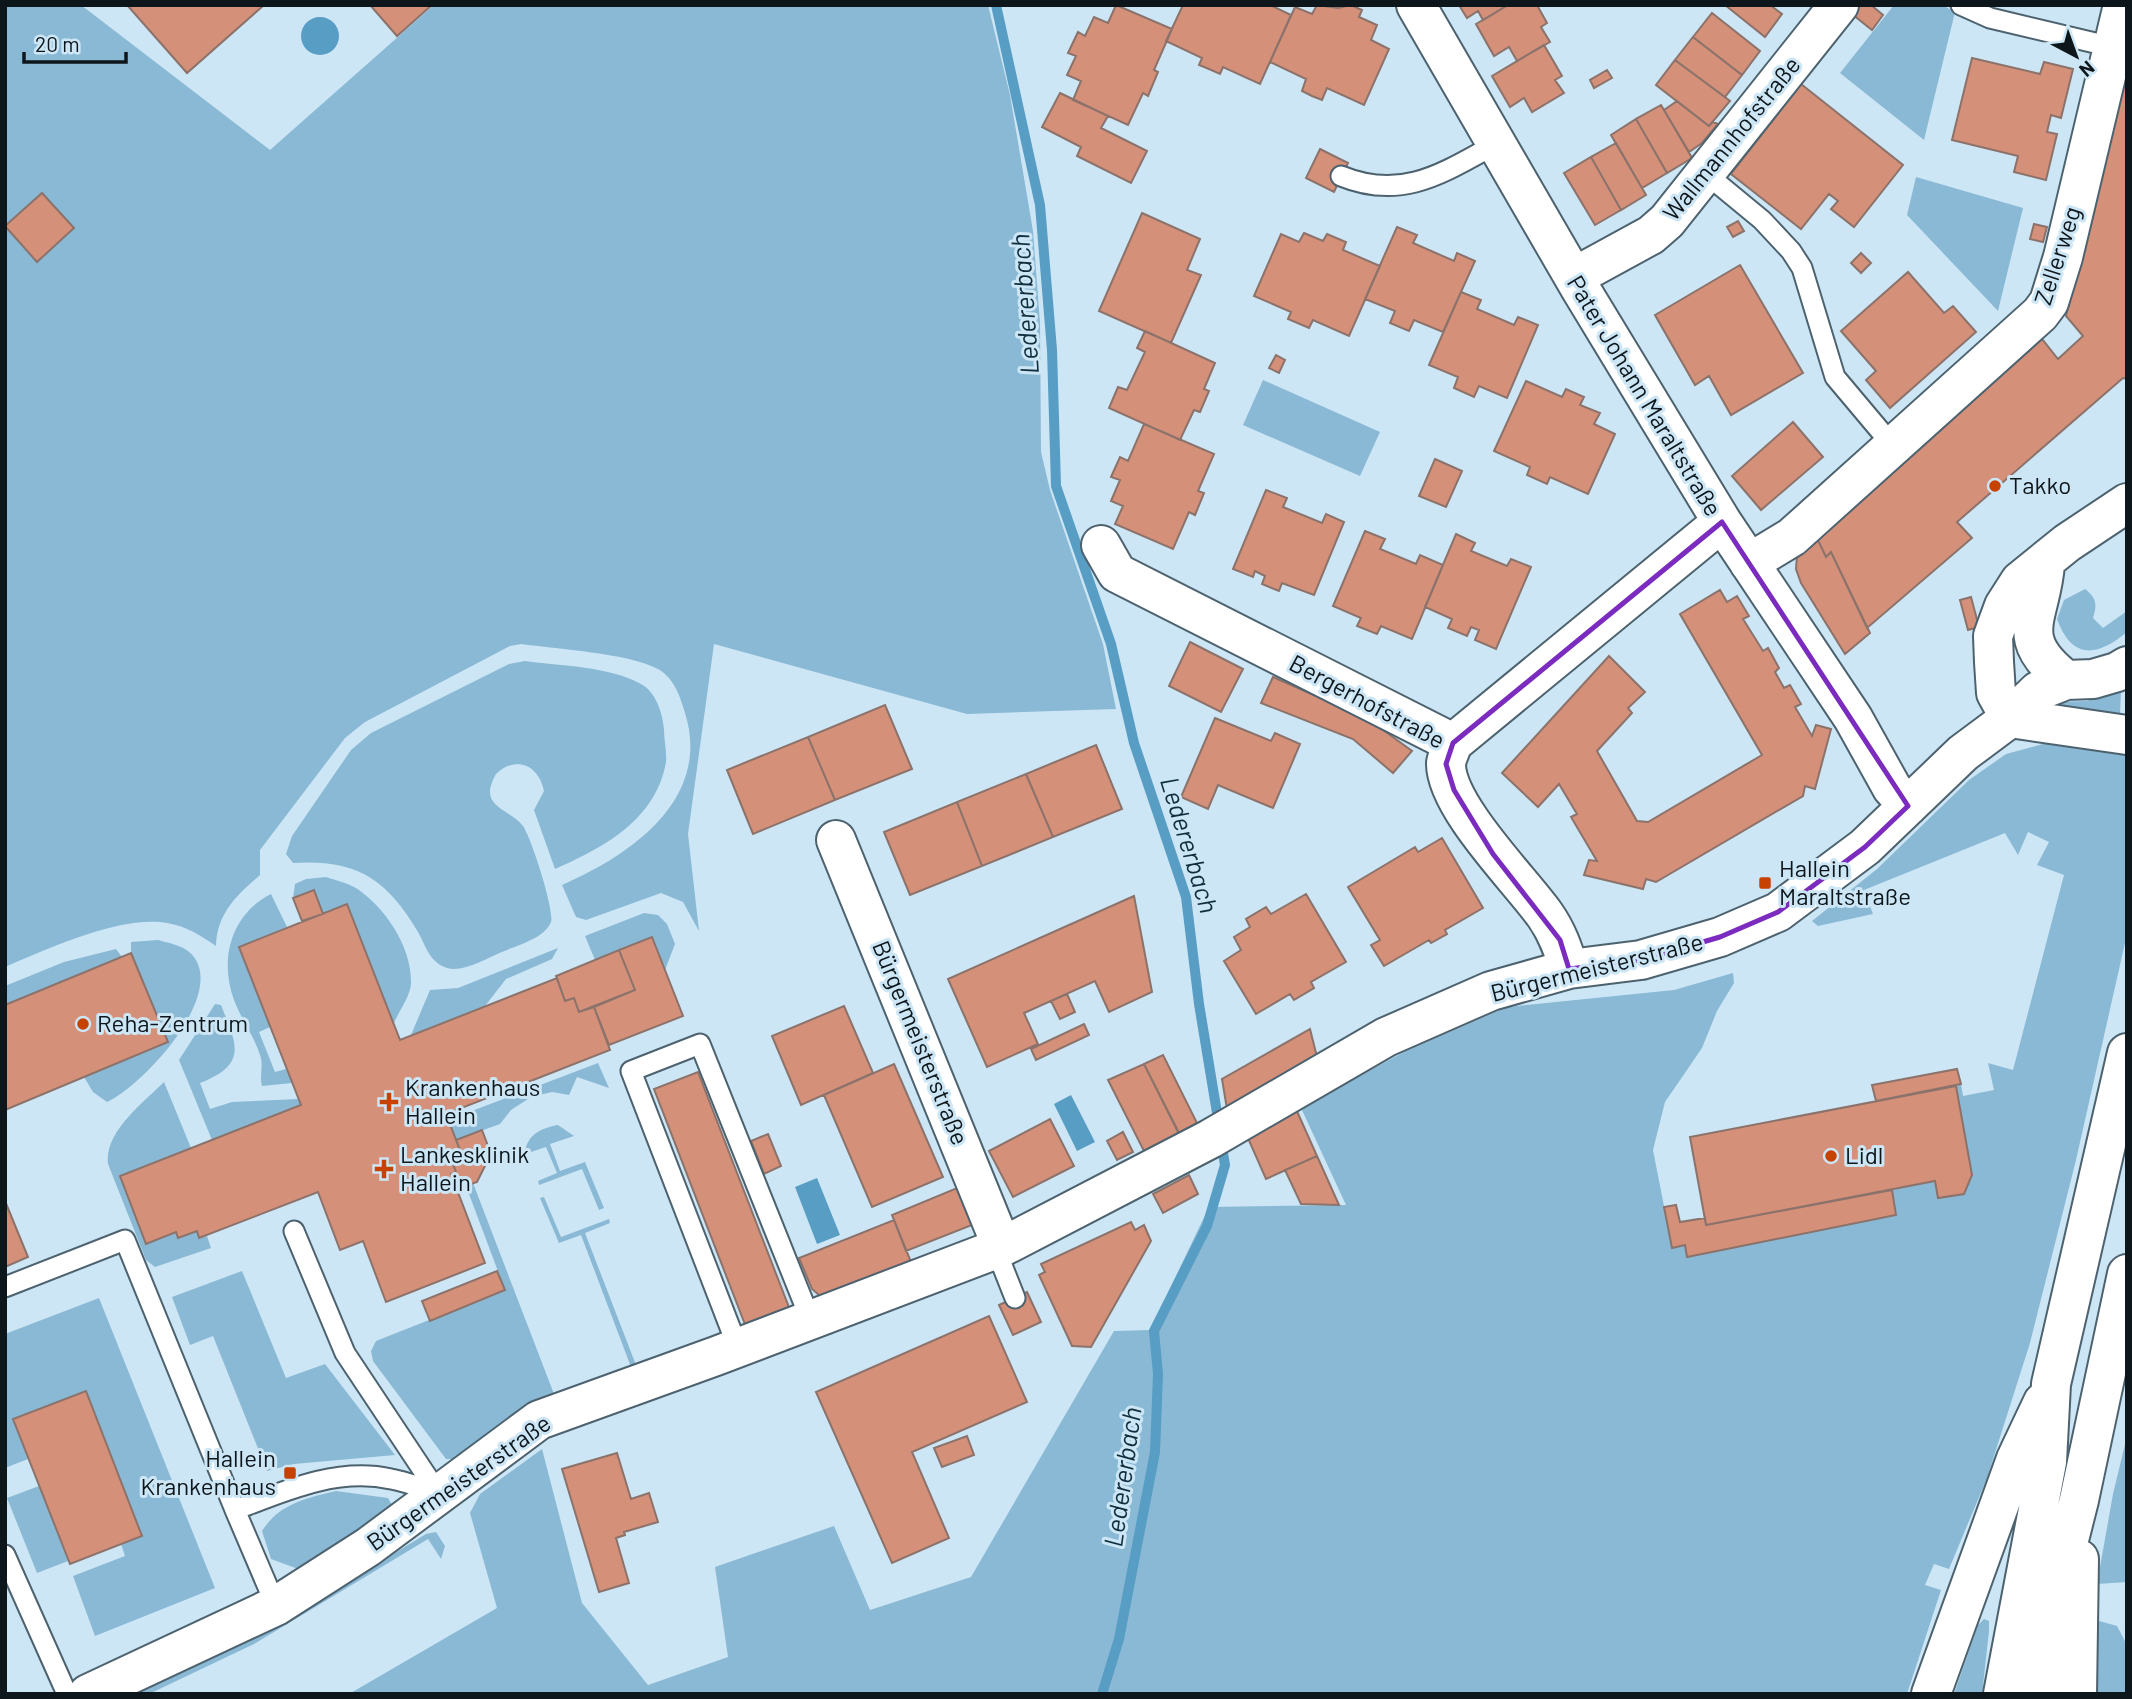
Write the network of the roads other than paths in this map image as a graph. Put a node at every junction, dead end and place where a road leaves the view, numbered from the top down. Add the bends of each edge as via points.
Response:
1 (1416, 5) edge
2 (1839, 5) edge
3 (1961, 5) edge
4 (2123, 5) edge
5 (2112, 47) junction
6 (1496, 144) junction
7 (1705, 173) junction
8 (1341, 176) dead end
9 (1574, 277) junction
10 (1893, 446) junction
11 (2127, 503) edge
12 (1721, 522) junction
13 (1101, 545) dead end
14 (1749, 563) junction
15 (2045, 564) junction
16 (2127, 666) edge
17 (2066, 680) junction
18 (2010, 718) junction
19 (2127, 735) edge
20 (1453, 743) junction
21 (1908, 806) junction
22 (836, 840) dead end
23 (1569, 969) junction
24 (2127, 1053) edge
25 (294, 1231) dead end
26 (999, 1249) junction
27 (2127, 1274) edge
28 (5, 1287) edge
29 (1015, 1298) dead end
30 (811, 1321) junction
31 (738, 1348) junction
32 (2051, 1384) junction
33 (438, 1493) junction
34 (2079, 1500) junction
35 (235, 1510) junction
36 (5, 1555) edge
37 (276, 1606) junction
38 (67, 1694) edge
39 (88, 1694) edge
40 (1931, 1694) edge
41 (2003, 1694) edge
42 (2039, 1694) edge
43 (2077, 1694) edge

1 - 6 main road, Pater Johann Maraltstraße
2 - 7 main road, Wallmannhofstraße
3 - 5 lane via 1990,18
4 - 5 main road, Zellerweg
5 - 10 main road, Zellerweg via 2049,302 2014,341
6 - 8 lane via 1414,184 1365,186
6 - 9 main road, Pater Johann Maraltstraße
7 - 9 main road, Wallmannhofstraße via 1651,235
7 - 10 lane via 1791,251 1802,268 1835,377
9 - 12 main road, Pater Johann Maraltstraße
10 - 14 main road, Zellerweg via 1792,537
11 - 15 main road via 2067,543
12 - 14 main road
12 - 20 main road, Pater Johann Maraltstraße
13 - 20 main road, Bergerhofstraße via 1117,573
14 - 21 main road via 1853,719 1892,788
15 - 17 main road via 2032,634 2037,650
15 - 18 main road via 2020,581 1993,636 1996,693
16 - 17 main road, Bürgermeisterstraße via 2093,679
17 - 18 main road, Bürgermeisterstraße via 2038,691
18 - 19 main road
18 - 21 main road, Bürgermeisterstraße via 1963,753
20 - 23 main road, Bergerhofstraße via 1446,764 1454,790 1493,855 1545,915 1560,940
21 - 23 main road, Bürgermeisterstraße via 1865,847 1778,912 1720,937 1641,960
22 - 26 main road, Bürgermeisterstraße
23 - 26 main road, Bürgermeisterstraße via 1491,991 1386,1037 1222,1131
24 - 32 main road
25 - 33 lane via 345,1353
26 - 29 lane
26 - 30 main road, Bürgermeisterstraße
27 - 34 main road
28 - 35 lane via 125,1240
30 - 31 main road, Bürgermeisterstraße
30 - 31 lane via 701,1044 631,1071
31 - 33 main road, Bürgermeisterstraße via 539,1420
32 - 40 main road via 2016,1459
32 - 41 main road via 2048,1462
33 - 35 lane via 389,1478 333,1477
33 - 37 main road, Bürgermeisterstraße via 368,1547
34 - 42 main road via 2044,1639
34 - 43 main road
35 - 37 lane
36 - 38 lane
37 - 39 main road, Bürgermeisterstraße

